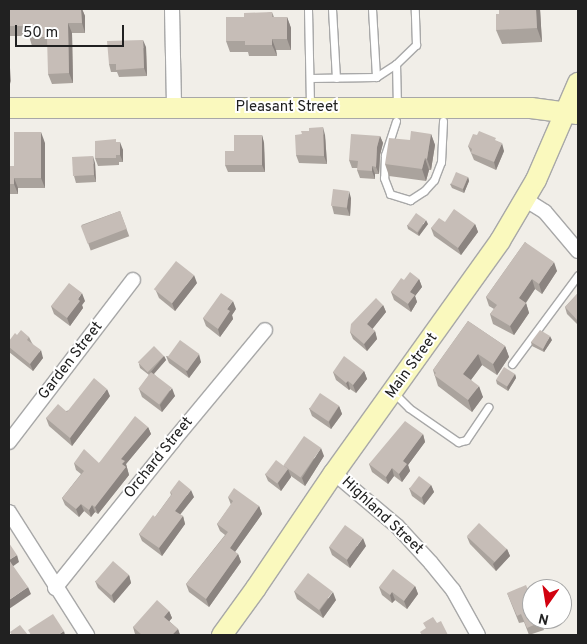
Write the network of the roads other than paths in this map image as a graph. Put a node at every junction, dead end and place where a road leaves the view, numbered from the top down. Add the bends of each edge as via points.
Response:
1 (172, 9) edge
2 (308, 9) edge
3 (332, 9) edge
4 (372, 9) edge
5 (415, 9) edge
6 (396, 64) junction
7 (376, 77) junction
8 (310, 78) junction
9 (336, 78) junction
10 (578, 83) edge
11 (310, 107) junction
12 (9, 108) edge
13 (174, 108) junction
14 (572, 113) edge
15 (396, 114) junction
16 (443, 121) dead end
17 (526, 200) junction
18 (578, 251) edge
19 (578, 274) edge
20 (133, 280) dead end
21 (265, 330) dead end
22 (512, 364) dead end
23 (393, 392) junction
24 (488, 407) dead end
25 (9, 442) edge
26 (334, 473) junction
27 (9, 512) edge
28 (55, 588) junction
29 (87, 635) edge
30 (222, 635) edge
31 (478, 635) edge

1 - 13 street
2 - 8 lane
3 - 9 lane
4 - 7 lane
5 - 6 lane via 416,44
6 - 7 lane
6 - 15 lane
7 - 9 lane
8 - 9 lane
8 - 11 lane
10 - 14 main road, Main Street
11 - 13 main road, Pleasant Street
11 - 15 main road, Pleasant Street
12 - 13 main road, Pleasant Street
14 - 15 main road, Pleasant Street via 531,108
14 - 17 main road, Main Street
15 - 16 lane via 384,178 390,194 410,200 434,180 441,162
17 - 18 street via 545,212
17 - 23 main road, Main Street
19 - 22 lane
20 - 25 street, Garden Street
21 - 28 street, Orchard Street
23 - 24 lane via 409,408 458,442 466,440
23 - 26 main road, Main Street
26 - 30 main road, Main Street
26 - 31 street, Highland Street via 397,526 431,563 453,590
27 - 28 street
28 - 29 street

